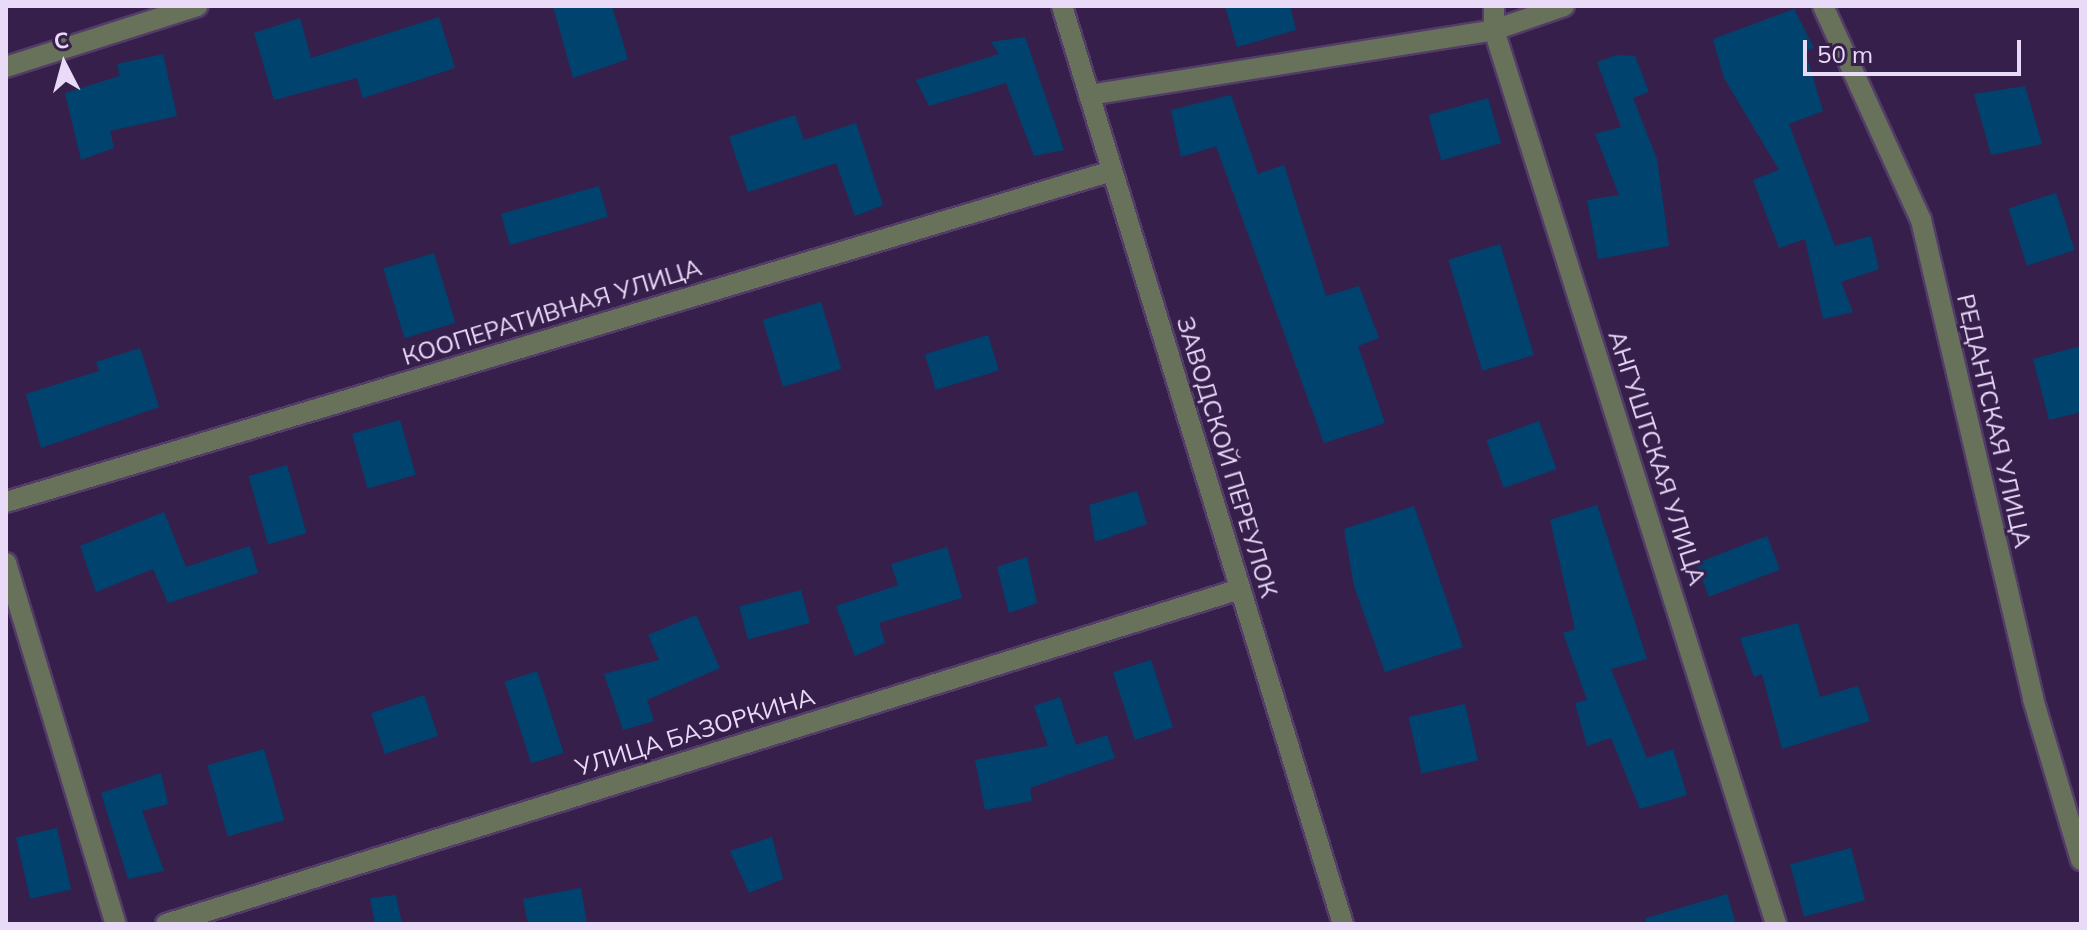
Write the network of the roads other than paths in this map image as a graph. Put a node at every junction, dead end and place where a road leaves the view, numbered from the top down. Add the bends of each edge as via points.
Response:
1 (197, 6) edge
2 (1062, 6) edge
3 (1494, 6) edge
4 (1564, 6) edge
5 (1823, 6) edge
6 (1494, 30) junction
7 (6, 67) edge
8 (1089, 95) junction
9 (1112, 171) junction
10 (6, 502) edge
11 (6, 563) edge
12 (1240, 589) junction
13 (2081, 860) edge
14 (116, 924) edge
15 (166, 924) edge
16 (1343, 924) edge
17 (1776, 924) edge

1 - 7 street
2 - 8 street, ЗАВОДСКОЙ ПЕРЕУЛОК
3 - 6 street, АНГУШТСКАЯ УЛИЦА
4 - 6 street
5 - 13 street, РЕДАНТСКАЯ УЛИЦА via 1921,220 2033,699
6 - 8 street
6 - 17 street, АНГУШТСКАЯ УЛИЦА
8 - 9 street, ЗАВОДСКОЙ ПЕРЕУЛОК
9 - 10 street, КООПЕРАТИВНАЯ УЛИЦА
9 - 12 street, ЗАВОДСКОЙ ПЕРЕУЛОК
11 - 14 street
12 - 15 street, УЛИЦА БАЗОРКИНА
12 - 16 street, ЗАВОДСКОЙ ПЕРЕУЛОК

